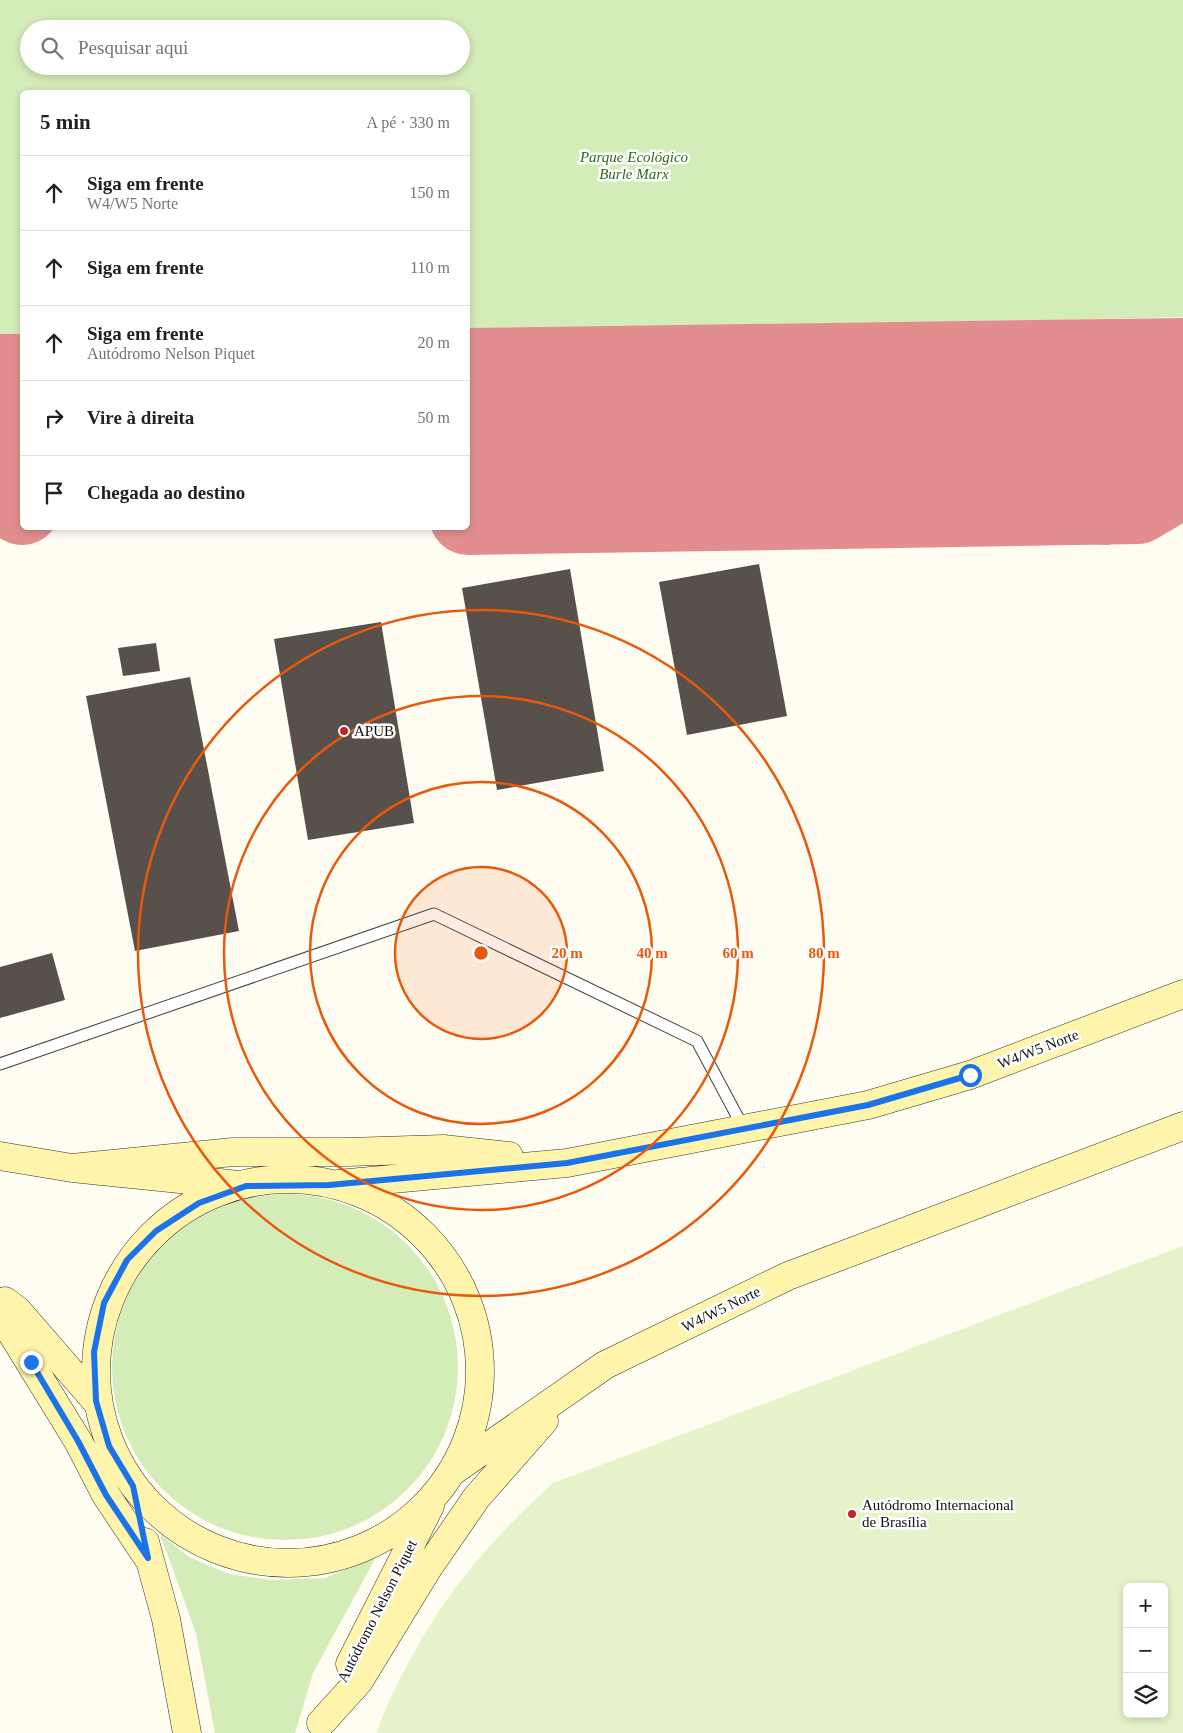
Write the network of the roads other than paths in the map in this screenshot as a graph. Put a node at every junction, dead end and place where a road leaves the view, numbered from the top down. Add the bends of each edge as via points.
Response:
1 (1183, 994) edge
2 (0, 1064) edge
3 (1183, 1126) edge
4 (744, 1129) junction
5 (0, 1156) edge
6 (567, 1163) junction
7 (72, 1168) junction
8 (329, 1185) junction
9 (246, 1186) junction
10 (0, 1297) edge
11 (0, 1314) edge
12 (570, 1389) junction
13 (96, 1401) junction
14 (445, 1482) junction
15 (133, 1486) junction
16 (148, 1558) junction
17 (319, 1728) edge
18 (187, 1733) edge

1 - 4 main road, W4/W5 Norte via 970,1075 868,1105
2 - 4 lane via 434,914 697,1041
3 - 12 main road, W4/W5 Norte via 788,1276 605,1365
4 - 6 main road, W4/W5 Norte
5 - 7 main road
6 - 7 main road via 443,1149 233,1152
6 - 8 main road, W4/W5 Norte
7 - 9 main road
8 - 9 main road, W4/W5 Norte
8 - 14 main road, Autódromo Nelson Piquet via 392,1209 420,1226 449,1260 470,1301 480,1344 480,1389 471,1433
9 - 13 main road via 199,1203 156,1231 127,1260 104,1303 94,1352
10 - 13 main road via 17,1310
11 - 16 main road via 78,1441 106,1495
12 - 14 main road, W4/W5 Norte
12 - 17 main road via 477,1496 428,1568 359,1681
13 - 15 main road via 109,1446
14 - 15 main road via 402,1524 358,1548 310,1560 260,1560 212,1547 168,1522
14 - 17 main road, Autódromo Nelson Piquet
15 - 16 main road
16 - 18 main road via 166,1619

